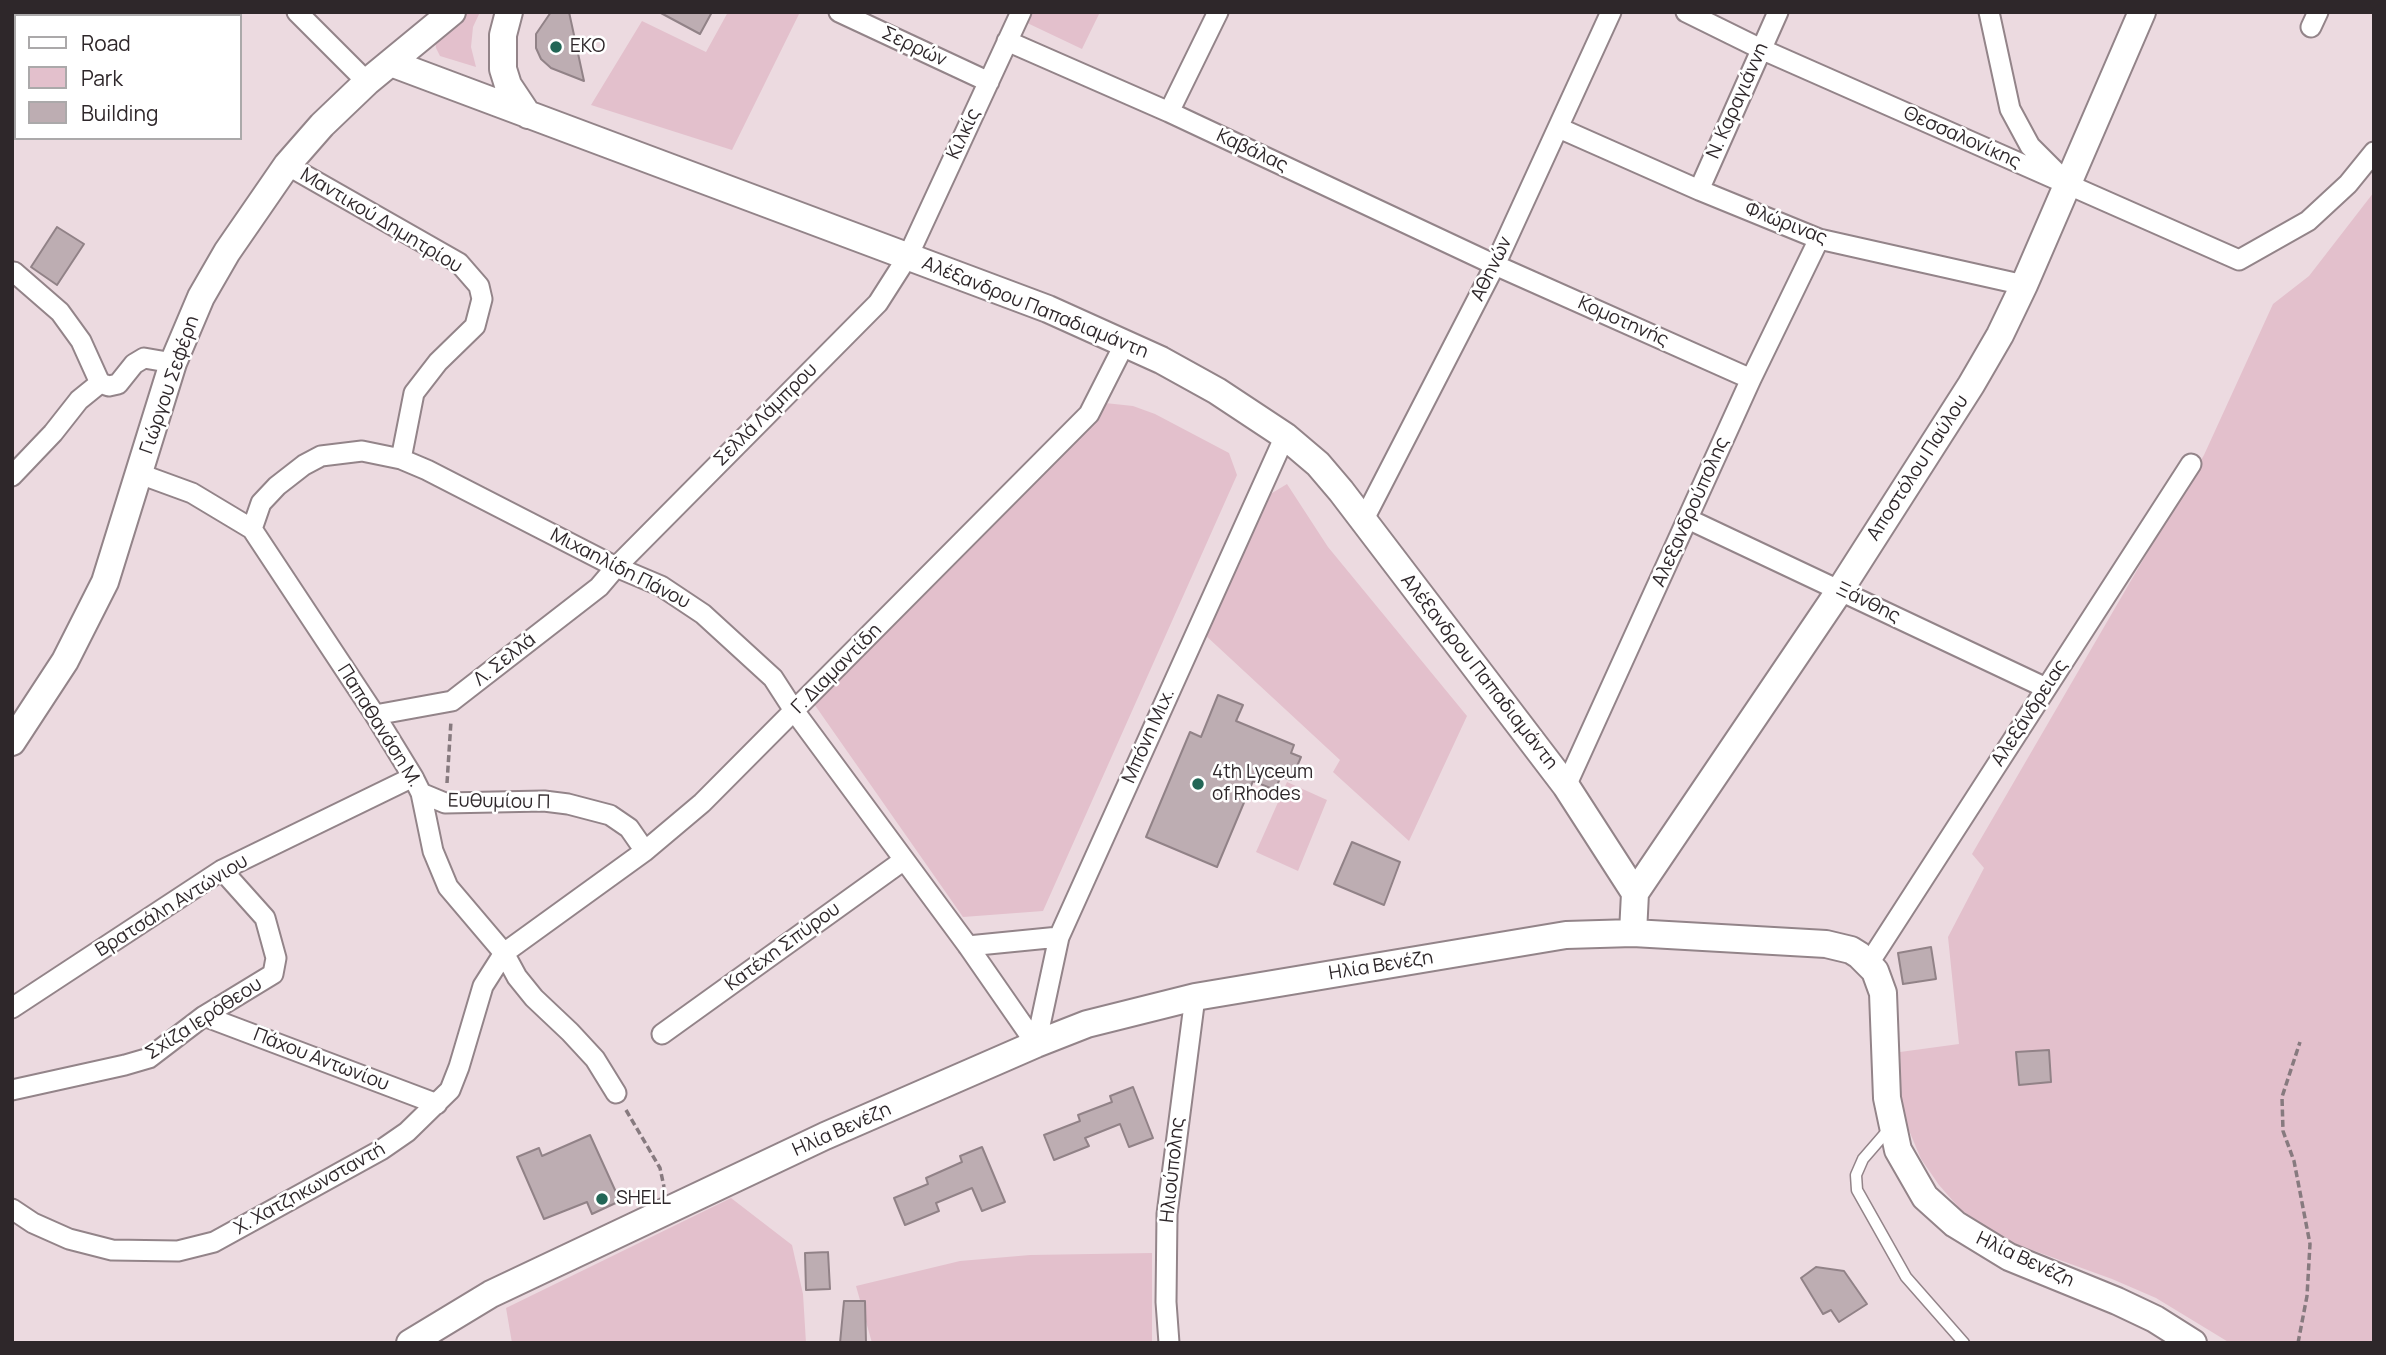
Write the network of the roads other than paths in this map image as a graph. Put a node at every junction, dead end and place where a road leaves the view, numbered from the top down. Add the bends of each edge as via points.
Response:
1 (297, 12) edge
2 (453, 12) edge
3 (509, 12) edge
4 (839, 12) edge
5 (1021, 12) edge
6 (1217, 12) edge
7 (1611, 12) edge
8 (1686, 12) edge
9 (1778, 12) edge
10 (1989, 12) edge
11 (2142, 12) edge
12 (1007, 41) junction
13 (1761, 49) junction
14 (391, 63) junction
15 (367, 82) junction
16 (989, 82) junction
17 (1169, 112) junction
18 (528, 115) junction
19 (1559, 128) junction
20 (2374, 152) edge
21 (287, 165) junction
22 (2069, 185) junction
23 (1699, 190) junction
24 (1819, 239) junction
25 (908, 256) junction
26 (1495, 265) junction
27 (14, 272) edge
28 (2024, 285) junction
29 (1125, 343) junction
30 (173, 363) junction
31 (1751, 379) junction
32 (100, 383) junction
33 (1285, 436) junction
34 (401, 459) junction
35 (2191, 464) dead end
36 (140, 474) junction
37 (12, 475) edge
38 (1688, 519) junction
39 (1363, 521) junction
40 (252, 529) junction
41 (616, 567) junction
42 (1840, 590) junction
43 (2046, 688) junction
44 (795, 712) junction
45 (375, 715) junction
46 (12, 742) edge
47 (417, 785) junction
48 (1566, 786) junction
49 (645, 851) junction
50 (904, 860) junction
51 (222, 870) junction
52 (1635, 892) junction
53 (1633, 933) junction
54 (1059, 937) junction
55 (968, 946) junction
56 (504, 953) junction
57 (1869, 963) junction
58 (1195, 998) junction
59 (12, 1008) edge
60 (204, 1016) junction
61 (662, 1034) dead end
62 (1036, 1044) junction
63 (12, 1090) edge
64 (616, 1093) road end
65 (437, 1104) junction
66 (1892, 1126) junction
67 (12, 1209) edge
68 (410, 1343) edge
69 (1169, 1343) edge
70 (1964, 1343) edge
71 (2193, 1343) edge

1 - 15 street
2 - 14 street, Γιώργου Σεφέρη
3 - 18 street via 503,35 503,69
4 - 16 street, Σερρών
5 - 12 street, Κιλκίς
6 - 17 street
7 - 19 street, Αθηνών
8 - 13 street, Θεσσαλονίκης
9 - 13 street, Ν. Καραγιάννη
10 - 22 street via 2010,109 2029,146
11 - 22 street, Αποστόλου Παύλου
12 - 16 street, Κιλκίς
12 - 17 street, Καβάλας
13 - 22 street, Θεσσαλονίκης
13 - 23 street, Ν. Καραγιάννη
14 - 15 street, Γιώργου Σεφέρη
14 - 18 street, Αλέξανδρου Παπαδιαμάντη
15 - 21 street, Γιώργου Σεφέρη
16 - 25 street, Κιλκίς
17 - 26 street, Καβάλας
18 - 25 street, Αλέξανδρου Παπαδιαμάντη
19 - 23 street, Φλώρινας
19 - 26 street, Αθηνών
20 - 22 street, Θεσσαλονίκης via 2308,221 2239,260
21 - 30 street, Γιώργου Σεφέρη via 201,297
21 - 34 street, Μαντικού Δημητρίου via 459,263 480,286 482,299 475,326 414,393
22 - 28 street, Αποστόλου Παύλου
23 - 24 street, Φλώρινας
24 - 28 street, Φλώρινας
24 - 31 street, Αλεξανδρούπολης
25 - 29 street, Αλέξανδρου Παπαδιαμάντη
25 - 41 street, Σελλά Λάμπρου via 878,303
26 - 31 street, Κομοτηνής
26 - 39 street, Αθηνών
27 - 32 street via 66,320
28 - 42 street, Αποστόλου Παύλου via 1971,385
29 - 33 street, Αλέξανδρου Παπαδιαμάντη via 1217,391
29 - 44 street, Γ. Διαμαντίδη via 1088,414
30 - 32 street via 144,358 118,384
30 - 36 street, Γιώργου Σεφέρη
31 - 38 street, Αλεξανδρούπολης
32 - 37 street
33 - 39 street, Αλέξανδρου Παπαδιαμάντη via 1318,464
33 - 54 street, Μπόνη Μιχ.
34 - 40 street, Μιχαηλίδη Πάνου via 362,451 321,456 277,486 261,503
34 - 41 street, Μιχαηλίδη Πάνου
35 - 43 street, Αλεξάνδρειας
36 - 40 street, Παπαθανάση Μ. via 192,493
36 - 46 street, Γιώργου Σεφέρη via 88,620
38 - 42 street, Ξάνθης
38 - 48 street, Αλεξανδρούπολης
39 - 48 street, Αλέξανδρου Παπαδιαμάντη
40 - 45 street, Παπαθανάση Μ.
41 - 44 street, Μιχαηλίδη Πάνου via 660,586 704,614 773,678
41 - 45 street, Λ. Σελλά via 599,587 452,701
42 - 43 street, Ξάνθης
42 - 52 street, Αποστόλου Παύλου
43 - 57 street, Αλεξάνδρειας
44 - 49 street, Γ. Διαμαντίδη via 702,803
44 - 50 street, Μιχαηλίδη Πάνου
45 - 47 street, Παπαθανάση Μ.
47 - 49 street, Ευθυμίου Π via 445,803 544,801 610,815 629,828
47 - 51 street, Βρατσάλη Αντώνιου
47 - 56 street, Παπαθανάση Μ. via 433,851 449,887
48 - 52 street, Αλέξανδρου Παπαδιαμάντη
49 - 56 street, Γ. Διαμαντίδη
50 - 55 street, Μιχαηλίδη Πάνου
50 - 61 street, Κατέχη Σπύρου
51 - 59 street, Βρατσάλη Αντώνιου
51 - 60 street, Σχίζα Ιερόθεου via 265,918 276,958 273,974
52 - 53 street
53 - 57 street, Ηλία Βενέζη via 1826,944 1851,950
53 - 58 street, Ηλία Βενέζη via 1566,935
54 - 55 street
54 - 62 street, Μπόνη Μιχ.
55 - 62 street, Μιχαηλίδη Πάνου
56 - 64 street, Παπαθανάση Μ. via 526,988 595,1059
56 - 65 street, Χ. Χατζηκωνσταντή via 482,986 450,1090
57 - 66 street, Ηλία Βενέζη via 1883,993
58 - 62 street, Ηλία Βενέζη via 1087,1024
58 - 69 street, Ηλιούπολης via 1167,1214
60 - 63 street, Σχίζα Ιερόθεου via 149,1058
60 - 65 street, Πάχου Αντωνίου
62 - 68 street, Ηλία Βενέζη via 825,1136 491,1294
65 - 67 street, Χ. Χατζηκωνσταντή via 381,1150 214,1242 178,1251 112,1250 69,1240
66 - 70 lane via 1863,1159 1856,1175 1857,1190 1906,1277
66 - 71 street, Ηλία Βενέζη via 1898,1150 1920,1190 1955,1224 2009,1257 2117,1301

